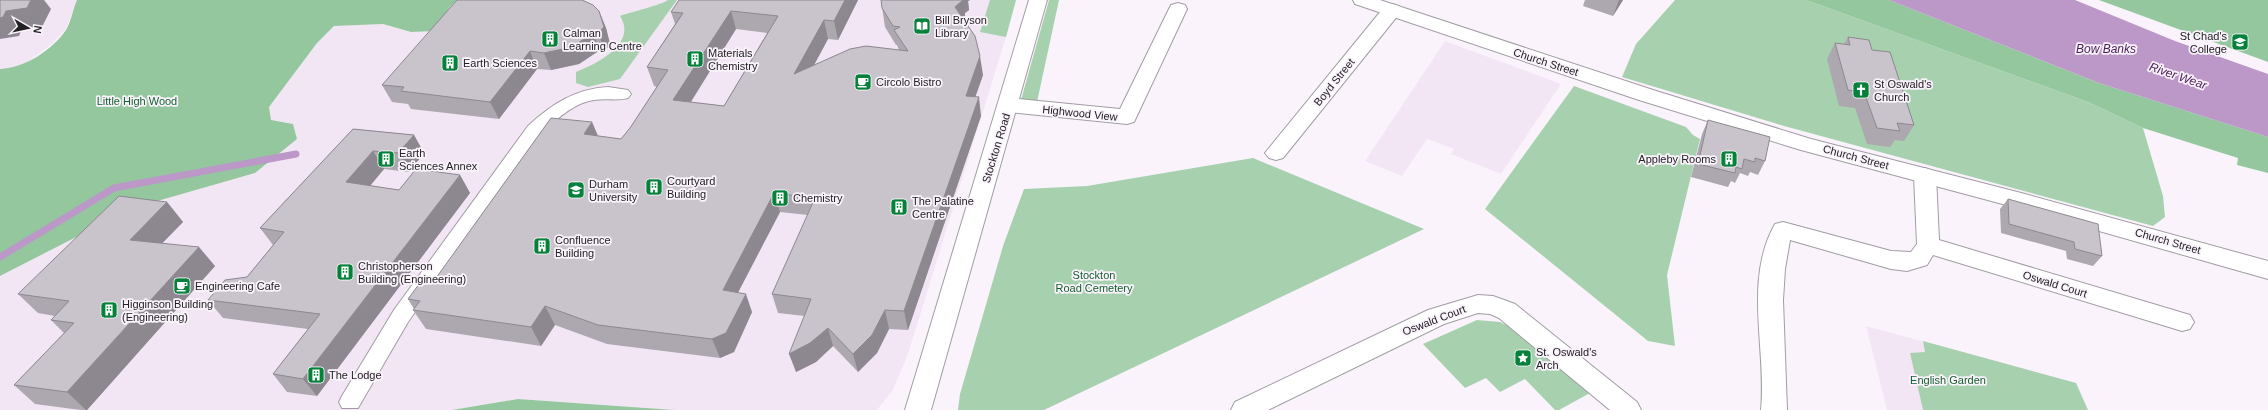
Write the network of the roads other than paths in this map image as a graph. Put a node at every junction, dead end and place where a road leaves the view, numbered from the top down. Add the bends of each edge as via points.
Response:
1 (1038, 0) edge
2 (1362, 0) edge
3 (1178, 9) dead end
4 (1392, 10) junction
5 (622, 94) dead end
6 (1009, 105) junction
7 (1276, 153) dead end
8 (1925, 176) junction
9 (1928, 245) junction
10 (2268, 270) edge
11 (2182, 322) dead end
12 (350, 402) dead end
13 (918, 410) edge
14 (1244, 410) edge
15 (1628, 410) edge
16 (1774, 410) edge

1 - 6 street, Stockton Road
2 - 4 street, Church Street
3 - 6 street, Highwood View via 1127,118
4 - 7 street, Boyd Street
4 - 8 street, Church Street via 1808,145
5 - 12 street via 602,92 573,101 552,113 534,130 401,316
6 - 13 street, Stockton Road
8 - 9 street
8 - 10 street, Church Street
9 - 11 street, Oswald Court
9 - 16 street via 1918,259 1907,262 1891,260 1783,221 1776,243 1773,268 1771,343 1776,396
14 - 15 street, Oswald Court via 1413,327 1455,310 1478,304 1493,305 1507,310

